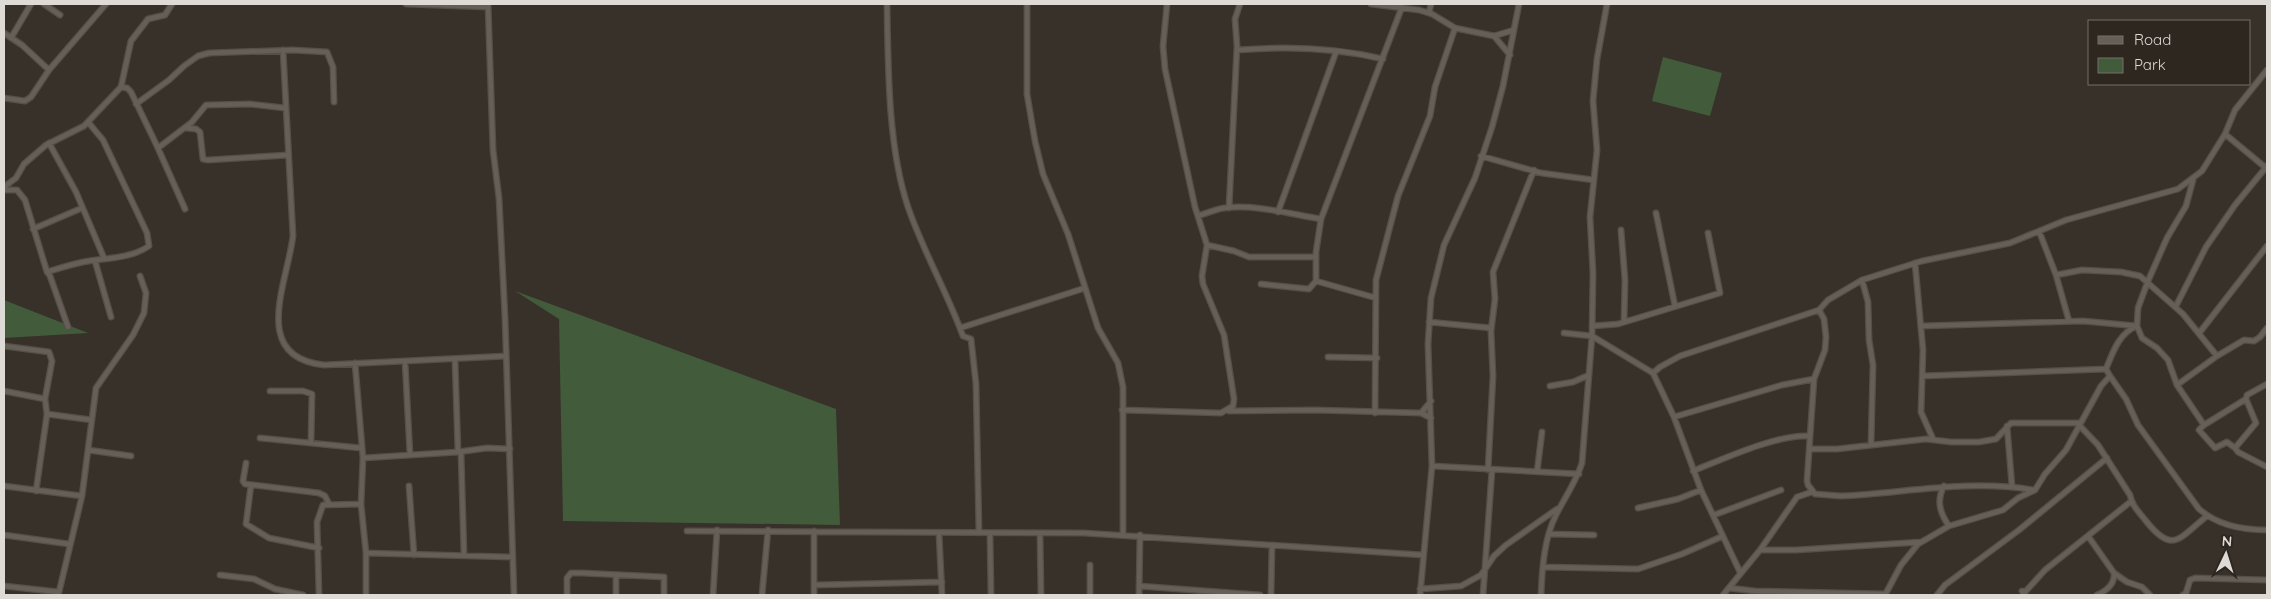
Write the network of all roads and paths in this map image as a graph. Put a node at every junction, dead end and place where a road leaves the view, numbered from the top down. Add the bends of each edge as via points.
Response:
1 (31, 4) edge
2 (44, 4) edge
3 (106, 4) edge
4 (172, 4) edge
5 (406, 4) edge
6 (887, 4) edge
7 (1027, 4) edge
8 (1167, 4) edge
9 (1240, 4) edge
10 (1371, 4) edge
11 (1431, 4) edge
12 (1519, 4) edge
13 (1607, 4) edge
14 (488, 5) edge
15 (1402, 7) junction
16 (1429, 13) junction
17 (60, 15) dead end
18 (1455, 28) junction
19 (1514, 30) junction
20 (4, 33) edge
21 (1494, 36) junction
22 (11, 38) junction
23 (283, 50) junction
24 (1237, 50) junction
25 (1336, 52) junction
26 (1510, 55) junction
27 (1383, 58) junction
28 (49, 70) junction
29 (2267, 70) edge
30 (121, 86) junction
31 (4, 98) edge
32 (334, 102) dead end
33 (136, 104) junction
34 (285, 108) junction
35 (88, 122) junction
36 (186, 128) junction
37 (2225, 134) junction
38 (49, 143) junction
39 (158, 148) junction
40 (288, 155) junction
41 (1481, 156) junction
42 (2267, 167) edge
43 (1534, 170) junction
44 (1594, 180) junction
45 (2193, 180) junction
46 (4, 189) edge
47 (82, 208) junction
48 (1229, 208) junction
49 (185, 209) dead end
50 (1278, 212) junction
51 (1656, 213) dead end
52 (1198, 216) junction
53 (1321, 219) junction
54 (32, 229) junction
55 (1621, 230) dead end
56 (2039, 231) junction
57 (1708, 233) dead end
58 (1208, 244) junction
59 (2267, 246) edge
60 (1315, 257) junction
61 (104, 258) junction
62 (96, 261) junction
63 (1915, 263) junction
64 (47, 272) junction
65 (2056, 275) junction
66 (140, 276) dead end
67 (1862, 280) junction
68 (1316, 281) junction
69 (2148, 282) junction
70 (1260, 284) dead end
71 (1085, 288) junction
72 (1376, 298) junction
73 (1674, 306) junction
74 (2176, 306) junction
75 (1819, 310) junction
76 (111, 317) dead end
77 (2069, 321) junction
78 (1429, 322) junction
79 (1624, 322) junction
80 (1592, 326) junction
81 (1921, 326) junction
82 (2137, 326) junction
83 (68, 327) dead end
84 (960, 328) junction
85 (1491, 328) junction
86 (2267, 328) edge
87 (2200, 332) junction
88 (1564, 334) dead end
89 (1592, 336) junction
90 (4, 346) edge
91 (506, 356) junction
92 (2217, 356) junction
93 (1328, 358) dead end
94 (1377, 358) junction
95 (405, 360) junction
96 (455, 360) junction
97 (355, 363) junction
98 (2106, 369) junction
99 (1653, 374) junction
100 (1589, 375) junction
101 (1922, 376) junction
102 (2110, 376) junction
103 (1814, 379) junction
104 (2267, 384) edge
105 (2176, 385) junction
106 (1550, 386) dead end
107 (4, 391) edge
108 (270, 391) dead end
109 (2246, 399) junction
110 (44, 400) junction
111 (1431, 401) junction
112 (1122, 410) junction
113 (1228, 411) junction
114 (1375, 413) junction
115 (1421, 413) junction
116 (47, 414) junction
117 (1674, 417) junction
118 (1431, 418) junction
119 (92, 420) junction
120 (2080, 424) junction
121 (2204, 425) junction
122 (2007, 426) junction
123 (1542, 432) dead end
124 (1808, 436) junction
125 (260, 438) dead end
126 (1933, 439) junction
127 (311, 442) junction
128 (1871, 445) junction
129 (361, 448) junction
130 (2234, 448) junction
131 (510, 449) junction
132 (88, 450) junction
133 (1810, 450) junction
134 (460, 452) junction
135 (410, 455) junction
136 (131, 456) dead end
137 (363, 458) junction
138 (2107, 458) junction
139 (246, 463) dead end
140 (1432, 466) junction
141 (2267, 467) edge
142 (1490, 470) junction
143 (1693, 470) junction
144 (1537, 472) junction
145 (1579, 474) junction
146 (251, 485) junction
147 (4, 486) edge
148 (409, 486) dead end
149 (1944, 486) junction
150 (2012, 486) junction
151 (1701, 490) junction
152 (1781, 490) dead end
153 (2035, 490) junction
154 (36, 491) junction
155 (1812, 492) junction
156 (82, 496) junction
157 (2132, 503) junction
158 (329, 504) junction
159 (361, 504) junction
160 (1560, 508) junction
161 (1638, 508) dead end
162 (1714, 515) junction
163 (1555, 516) junction
164 (2206, 516) junction
165 (1545, 517) junction
166 (1949, 526) junction
167 (687, 530) dead end
168 (718, 530) junction
169 (768, 530) junction
170 (2267, 530) edge
171 (814, 531) junction
172 (939, 533) junction
173 (979, 533) junction
174 (990, 534) junction
175 (1040, 534) junction
176 (1122, 534) junction
177 (1549, 534) junction
178 (4, 535) edge
179 (1140, 535) junction
180 (1594, 535) dead end
181 (1723, 536) junction
182 (2088, 536) junction
183 (1922, 542) junction
184 (69, 544) junction
185 (1272, 545) junction
186 (319, 548) junction
187 (1760, 550) junction
188 (366, 553) junction
189 (414, 555) junction
190 (464, 555) junction
191 (1423, 555) junction
192 (513, 557) junction
193 (1090, 566) dead end
194 (1486, 567) junction
195 (1543, 567) junction
196 (1740, 572) junction
197 (2114, 573) junction
198 (220, 575) dead end
199 (616, 576) junction
200 (2267, 580) edge
201 (942, 582) junction
202 (814, 585) junction
203 (4, 586) edge
204 (1139, 586) junction
205 (1729, 588) junction
206 (276, 589) junction
207 (1420, 589) junction
208 (2024, 593) edge
209 (273, 595) edge
210 (303, 595) edge
211 (319, 595) edge
212 (366, 595) edge
213 (514, 595) edge
214 (567, 595) edge
215 (616, 595) edge
216 (664, 595) edge
217 (713, 595) edge
218 (762, 595) edge
219 (814, 595) edge
220 (942, 595) edge
221 (991, 595) edge
222 (1041, 595) edge
223 (1090, 595) edge
224 (1140, 595) edge
225 (1260, 595) edge
226 (1271, 595) edge
227 (1420, 595) edge
228 (1483, 595) edge
229 (1541, 595) edge
230 (1723, 595) edge
231 (1885, 595) edge
232 (1937, 595) edge
233 (2018, 595) edge
234 (2097, 595) edge
235 (2150, 595) edge
236 (2183, 595) edge

1 - 22 street
2 - 17 street
3 - 28 street
4 - 30 street via 165,15 148,19 131,41
5 - 14 street
6 - 84 street via 891,103 902,184 908,207
7 - 71 street via 1030,120 1043,174 1068,234
8 - 52 street via 1163,46 1165,69
9 - 24 street via 1235,19
10 - 15 street
11 - 16 street
12 - 19 street
13 - 44 street via 1596,59
14 - 91 street
15 - 16 street
15 - 27 street
16 - 18 street
18 - 21 street
18 - 72 street via 1435,87 1430,116 1395,204 1376,280
19 - 21 street
19 - 26 street
20 - 22 street
21 - 26 street
22 - 28 street
23 - 32 street via 327,52 333,67
23 - 33 street via 221,50 198,56
23 - 34 street
24 - 25 street via 1280,48
24 - 48 street
25 - 27 street
25 - 50 street
26 - 41 street
27 - 53 street
28 - 31 street via 31,98 25,101
29 - 37 street via 2235,110
30 - 33 street via 127,88
30 - 35 street
33 - 39 street
34 - 36 street via 250,104 206,105
34 - 40 street
35 - 38 street via 77,131
35 - 61 street via 103,140 150,240 149,246 142,251
36 - 39 street
36 - 40 street via 200,132 203,159
37 - 42 street
37 - 45 street via 2212,158
38 - 46 street via 24,164
38 - 47 street
39 - 49 street
40 - 97 street via 293,236 278,310 280,341 294,357 308,363
41 - 43 street
41 - 78 street via 1475,178 1440,258
42 - 74 street via 2206,247
43 - 44 street via 1547,175
43 - 85 street via 1494,272 1496,300
44 - 80 street via 1590,224
45 - 56 street via 2178,189 2066,220
45 - 69 street via 2186,206 2167,238
46 - 54 street via 22,193
47 - 54 street
47 - 61 street
48 - 50 street
48 - 52 street
50 - 53 street
51 - 73 street
52 - 58 street
53 - 60 street
54 - 64 street
55 - 79 street
56 - 63 street via 2010,243
56 - 65 street
57 - 73 street via 1720,293
58 - 60 street via 1249,257
58 - 113 street via 1202,276 1224,335 1234,399
59 - 87 street
60 - 68 street
61 - 62 street
62 - 64 street
62 - 76 street
63 - 67 street
63 - 81 street
64 - 83 street
65 - 69 street via 2082,270 2121,272 2140,276
65 - 77 street
66 - 119 street via 146,293 144,313 133,335 96,388
67 - 75 street via 1828,300
67 - 128 street via 1868,302 1873,365
68 - 70 street via 1309,289
68 - 72 street
69 - 74 street
69 - 82 street via 2138,308
71 - 84 street
71 - 112 street via 1098,328 1118,362 1123,387
72 - 94 street
73 - 79 street
74 - 87 street
75 - 99 street via 1680,356
75 - 103 street via 1824,319 1826,350
77 - 81 street
77 - 82 street
78 - 85 street
78 - 111 street
79 - 80 street
80 - 89 street
81 - 101 street
82 - 98 street via 2127,330 2120,339
82 - 105 street via 2142,338 2168,360
84 - 173 street via 963,336 971,339 976,384
85 - 142 street
86 - 92 street via 2254,341 2244,340
87 - 92 street
88 - 89 street
89 - 99 street
89 - 100 street
90 - 110 street via 49,352 52,361
91 - 96 street
91 - 131 street
92 - 105 street
93 - 94 street
94 - 114 street
95 - 96 street
95 - 97 street
95 - 135 street
96 - 134 street
97 - 129 street
98 - 101 street
98 - 102 street
99 - 117 street
100 - 106 street
100 - 145 street
101 - 126 street via 1921,412
102 - 120 street
102 - 164 street via 2138,425
103 - 117 street via 1782,385
103 - 124 street
104 - 109 street via 2247,395
105 - 121 street
107 - 110 street
108 - 127 street via 312,394
109 - 121 street
109 - 130 street via 2256,423
110 - 116 street
111 - 115 street
111 - 118 street
112 - 113 street
112 - 176 street
113 - 114 street
114 - 115 street
115 - 118 street
116 - 119 street
116 - 154 street
117 - 143 street
118 - 140 street
119 - 132 street
120 - 122 street via 2018,422
120 - 138 street
120 - 153 street via 2066,450
121 - 130 street via 2199,430 2215,448 2227,442
122 - 126 street via 1996,439 1951,442
122 - 150 street
123 - 144 street
124 - 133 street
124 - 143 street via 1779,440
125 - 127 street
126 - 128 street
127 - 129 street
128 - 133 street
129 - 137 street
130 - 141 street
131 - 134 street
131 - 192 street
132 - 136 street
132 - 156 street
133 - 155 street via 1806,473
134 - 135 street
134 - 190 street
135 - 137 street
137 - 159 street
138 - 157 street
138 - 232 street via 1945,585
139 - 146 street via 243,481
140 - 142 street
140 - 191 street
142 - 144 street
142 - 194 street
143 - 151 street
144 - 145 street
145 - 160 street
146 - 158 street via 319,493
146 - 186 street via 246,524 269,538
147 - 154 street
148 - 189 street
149 - 150 street
149 - 155 street via 1841,496 1822,496
149 - 166 street via 1939,496 1940,506
150 - 153 street
151 - 161 street via 1678,500
151 - 162 street
152 - 162 street
153 - 166 street via 1994,514
154 - 156 street
155 - 187 street via 1796,498
156 - 184 street
157 - 164 street via 2159,537 2166,540 2178,539
157 - 182 street via 2129,502
158 - 159 street
158 - 186 street via 323,505 317,522
159 - 188 street
160 - 163 street
160 - 165 street
162 - 181 street
163 - 165 street
163 - 177 street
164 - 170 street via 2235,527
165 - 194 street via 1516,536
166 - 183 street
167 - 168 street
168 - 169 street
168 - 217 street
169 - 171 street
169 - 218 street
171 - 172 street
171 - 202 street
172 - 173 street
172 - 201 street
173 - 174 street
174 - 175 street
174 - 221 street
175 - 176 street
175 - 222 street
176 - 179 street
177 - 180 street
177 - 195 street
178 - 184 street
179 - 185 street
179 - 204 street
181 - 195 street via 1638,570
181 - 196 street
182 - 197 street
182 - 208 street via 2045,570
183 - 187 street
183 - 231 street via 1901,565
184 - 203 street via 59,592
185 - 191 street
185 - 226 street
186 - 211 street
187 - 196 street
188 - 189 street
188 - 212 street
189 - 190 street
190 - 192 street
191 - 207 street
192 - 213 street
193 - 223 street
194 - 207 street via 1481,576 1461,586
194 - 228 street
195 - 229 street
196 - 205 street
197 - 234 street via 2111,585
197 - 235 street via 2142,587
198 - 206 street via 254,579
199 - 214 street via 571,573 567,578
199 - 215 street
199 - 216 street via 664,577
200 - 236 street via 2195,578 2190,580
201 - 202 street
201 - 220 street
202 - 219 street
204 - 224 street
204 - 225 street
205 - 230 street
205 - 231 street
206 - 209 street
206 - 210 street
207 - 227 street
208 - 233 street

